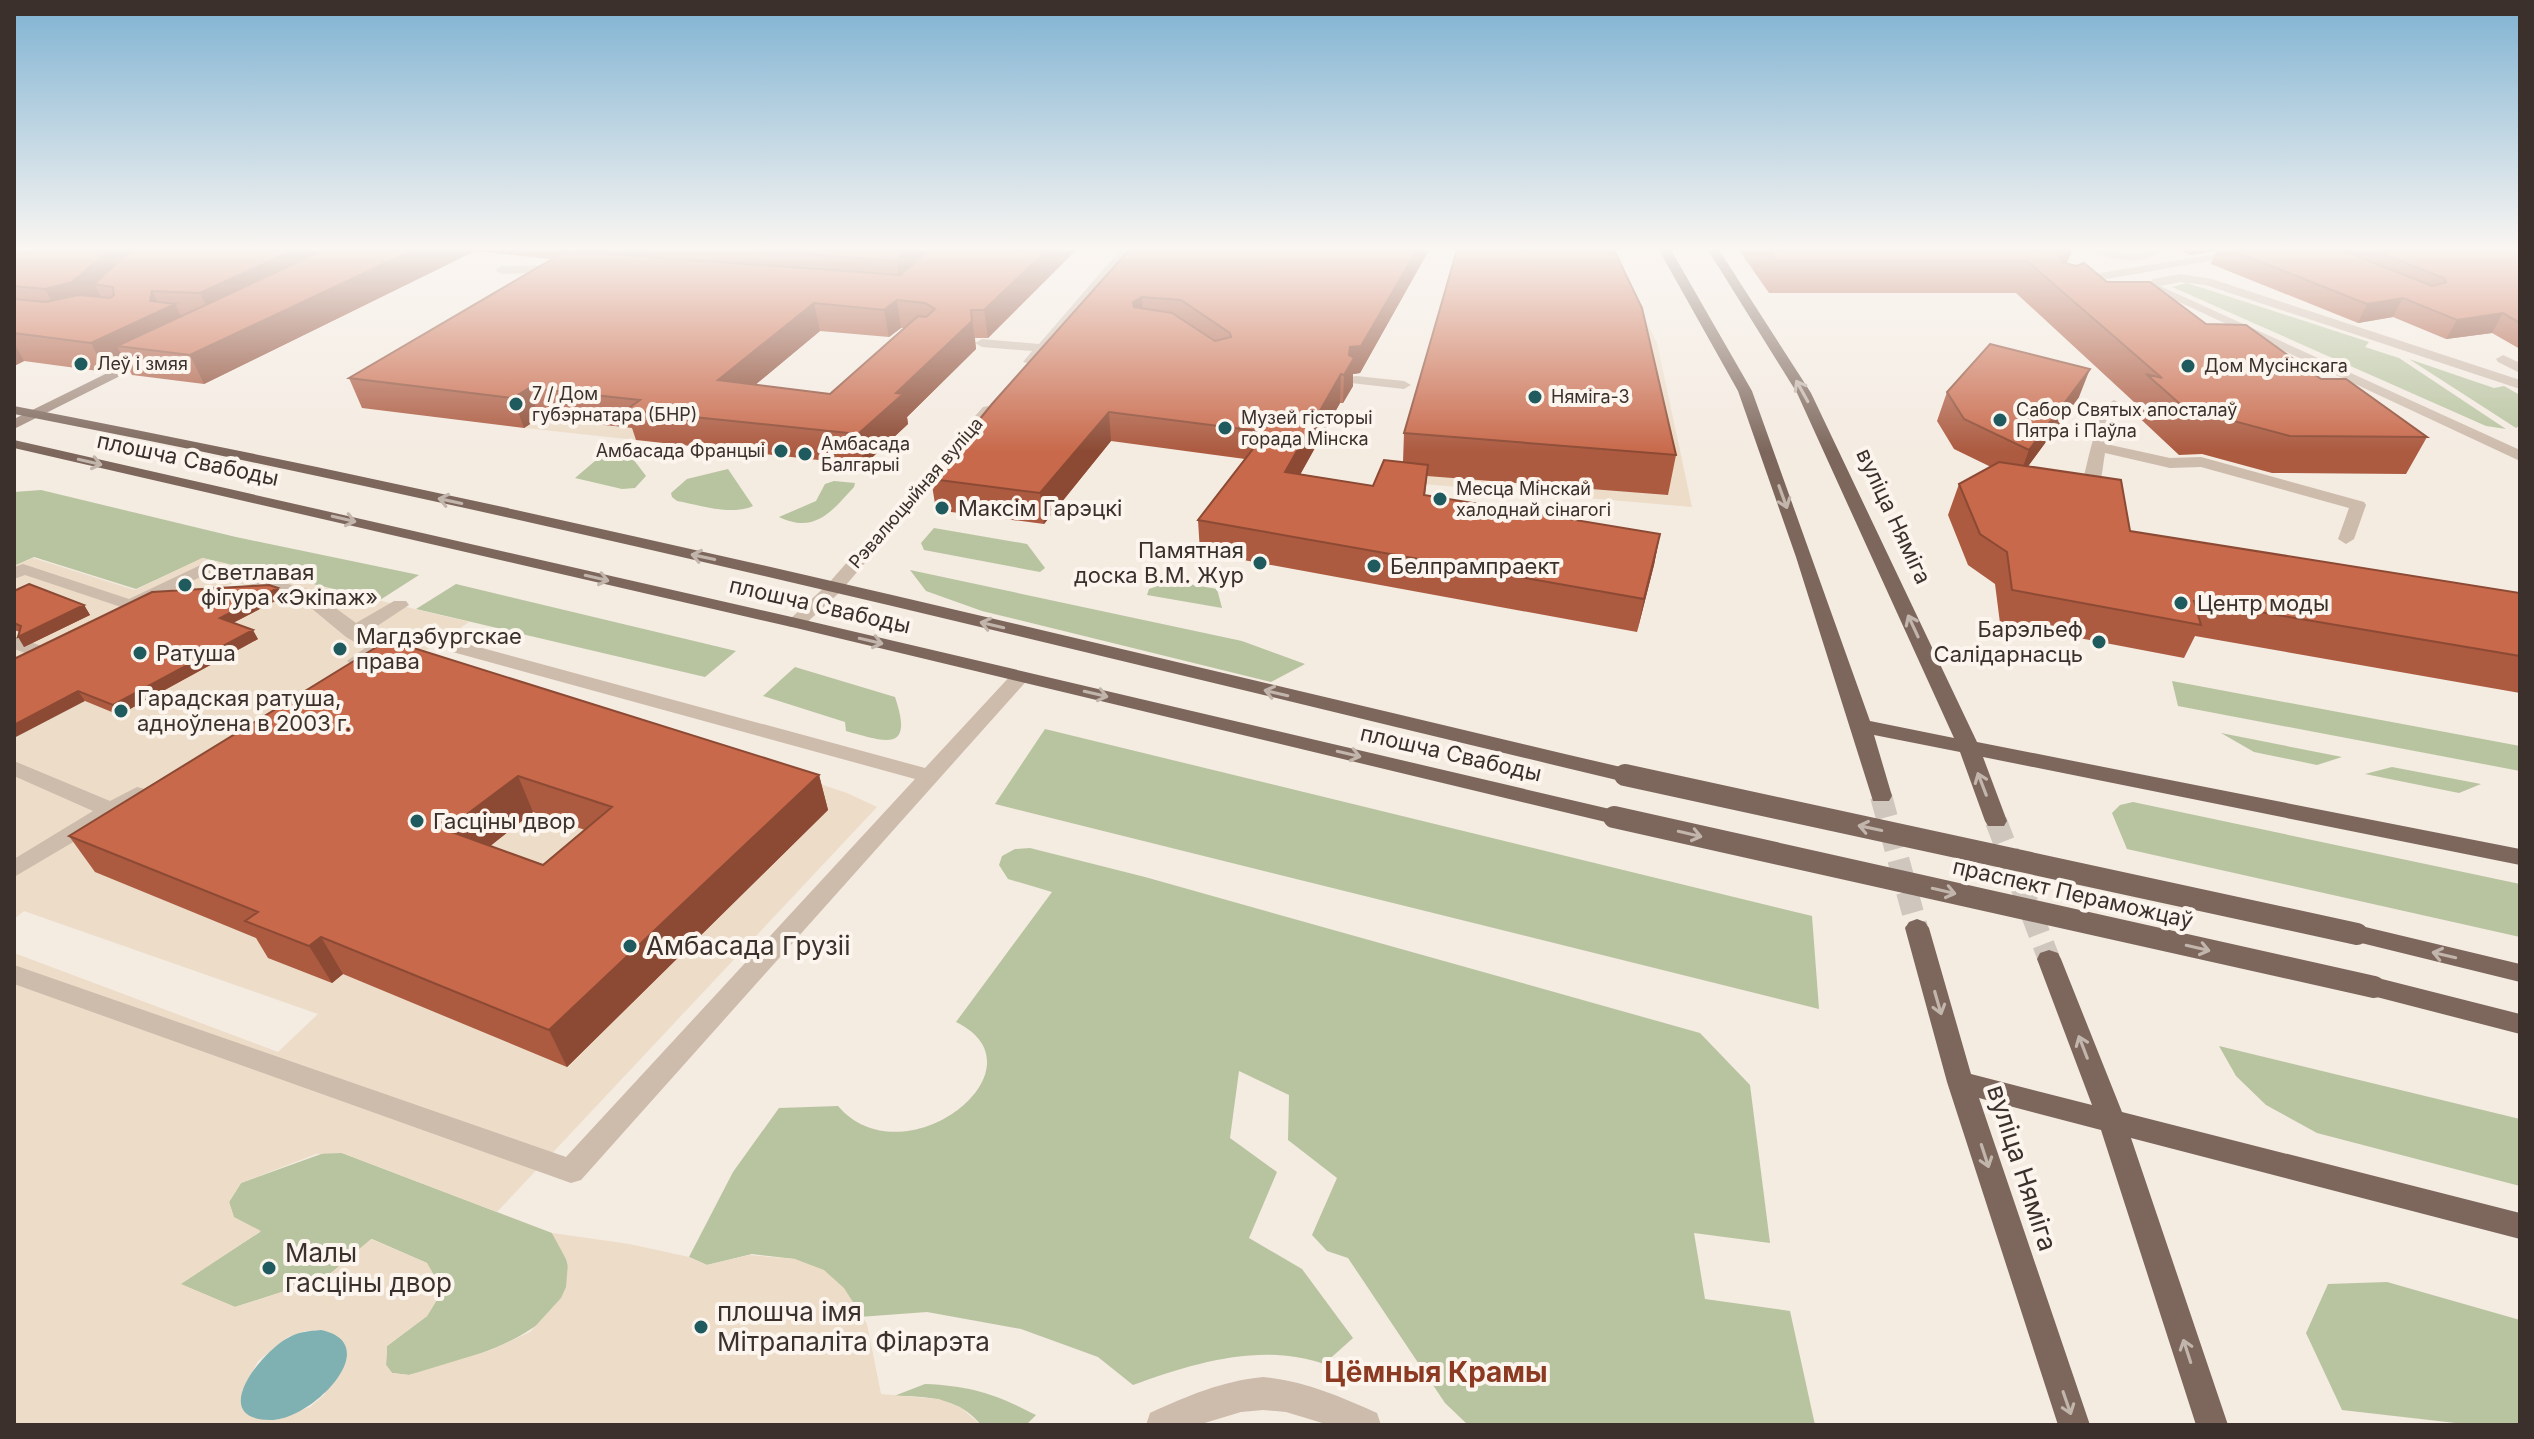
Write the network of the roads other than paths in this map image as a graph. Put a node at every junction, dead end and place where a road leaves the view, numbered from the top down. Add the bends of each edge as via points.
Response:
1 (1069, 317) edge
2 (1703, 317) edge
3 (1756, 317) edge
4 (2214, 317) edge
5 (2314, 317) edge
6 (982, 343) edge
7 (1042, 348) junction
8 (162, 352) edge
9 (2503, 359) dead end
10 (2520, 369) edge
11 (1022, 371) edge
12 (1356, 380) edge
13 (1404, 385) dead end
14 (2520, 385) edge
15 (1002, 393) edge
16 (2114, 404) dead end
17 (14, 410) edge
18 (35, 414) junction
19 (14, 425) edge
20 (14, 444) edge
21 (2098, 447) junction
22 (2520, 456) edge
23 (2109, 502) edge
24 (2346, 539) dead end
25 (14, 574) edge
26 (834, 588) junction
27 (130, 605) junction
28 (400, 605) dead end
29 (103, 618) edge
30 (796, 623) junction
31 (353, 633) junction
32 (14, 642) edge
33 (456, 647) dead end
34 (14, 662) edge
35 (337, 673) edge
36 (1020, 677) junction
37 (1861, 726) junction
38 (1969, 748) junction
39 (14, 768) edge
40 (1625, 775) joint
41 (930, 776) junction
42 (151, 786) edge
43 (1881, 796) tunnel mouth
44 (111, 810) junction
45 (1614, 817) joint
46 (1996, 821) tunnel mouth
47 (2520, 857) edge
48 (14, 869) edge
49 (1917, 928) tunnel mouth
50 (2049, 959) tunnel mouth
51 (2520, 973) edge
52 (14, 974) edge
53 (2520, 1024) edge
54 (1960, 1082) junction
55 (2111, 1119) junction
56 (2520, 1226) edge
57 (1162, 1425) edge
58 (1365, 1425) edge
59 (2074, 1425) edge
60 (2212, 1425) edge

1 - 7 street
2 -> 37 main road via 1745,391
38 -> 3 main road, вуліца Няміга via 1804,393
4 - 22 street
5 - 14 street
6 - 7 street
7 - 11 street
8 - 18 main road
9 - 10 street
12 - 13 street
15 - 26 street, Рэвалюцыйная вуліца
16 - 21 street
17 - 18 main road, плошча Свабоды
18 - 19 main road
26 -> 18 main road, плошча Свабоды via 247,455
20 -> 30 main road, плошча Свабоды
21 - 23 street via 2092,484 2078,498
21 - 24 street via 2170,463 2201,462 2358,505
25 - 27 street via 23,569
26 - 30 street, Рэвалюцыйная вуліца
40 -> 26 main road, плошча Свабоды
27 - 29 street
27 - 31 street via 207,567 305,594
28 - 31 street
30 -> 36 main road, плошча Свабоды
31 - 35 street via 377,648
32 - 34 street via 44,647
33 - 41 street
36 - 41 street
36 -> 45 main road, плошча Свабоды
37 - 38 main road
37 - 43 main road
46 -> 38 main road, вуліца Няміга
38 - 47 main road
39 - 44 street
51 -> 40 main road, праспект Пераможцаў, bridge
41 - 52 street via 571,1171
42 - 44 street
44 - 48 street
45 -> 53 main road, праспект Пераможцаў, bridge
49 -> 54 main road, вуліца Няміга
55 -> 50 main road
54 - 55 main road
54 -> 59 main road, вуліца Няміга
55 - 56 main road
60 -> 55 main road
57 - 58 street via 1240,1393 1289,1395

